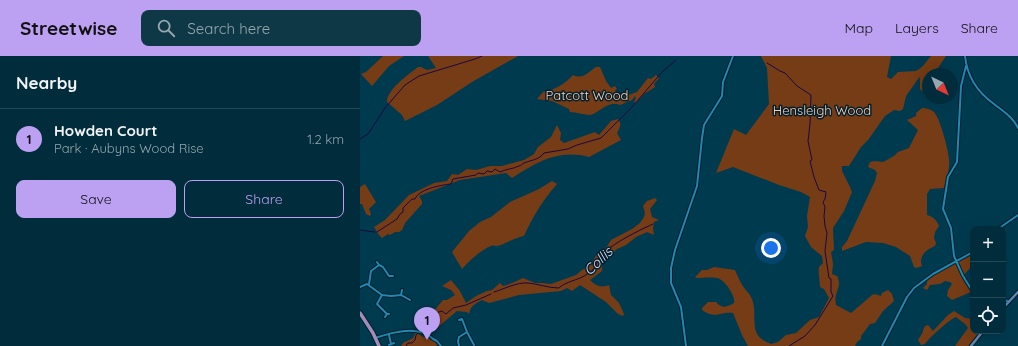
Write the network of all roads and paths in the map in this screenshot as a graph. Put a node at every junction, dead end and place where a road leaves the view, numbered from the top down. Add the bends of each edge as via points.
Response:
1 (733, 56) edge
2 (965, 56) edge
3 (966, 66) junction
4 (1018, 128) edge
5 (1018, 215) edge
6 (1002, 226) edge
7 (970, 254) edge
8 (956, 262) junction
9 (389, 276) junction
10 (393, 276) dead end
11 (388, 280) dead end
12 (369, 284) junction
13 (360, 287) edge
14 (970, 287) edge
15 (402, 290) dead end
16 (1018, 292) edge
17 (382, 294) junction
18 (401, 295) junction
19 (410, 300) dead end
20 (1006, 300) edge
21 (1009, 302) junction
22 (1006, 305) edge
23 (360, 313) edge
24 (387, 315) dead end
25 (462, 319) dead end
26 (418, 326) dead end
27 (416, 331) junction
28 (467, 332) junction
29 (981, 334) edge
30 (389, 335) junction
31 (375, 338) junction
32 (391, 344) edge
33 (474, 345) dead end
34 (379, 346) edge
35 (441, 346) edge
36 (459, 346) edge
37 (686, 346) edge
38 (882, 346) edge
39 (971, 346) edge

1 - 37 street via 723,82 720,101 704,125 697,186 675,250 670,274 681,307
2 - 3 street
3 - 4 street via 976,87 1012,118
3 - 8 street via 961,86 958,158 948,177 943,206 951,228 952,251
5 - 6 street
7 - 8 street
8 - 14 street
8 - 38 street via 933,274 912,290
9 - 10 street
9 - 11 street
9 - 12 street via 378,263 372,271
12 - 13 street
12 - 17 street
15 - 18 street
16 - 21 main road
17 - 18 street
17 - 24 street via 375,304
18 - 19 street
20 - 21 street
21 - 22 main road
23 - 31 main road
25 - 28 street
26 - 27 street
27 - 30 street
27 - 35 street via 426,333
28 - 33 street
28 - 36 street via 459,337
29 - 39 main road
30 - 31 street
30 - 32 street
31 - 34 main road

